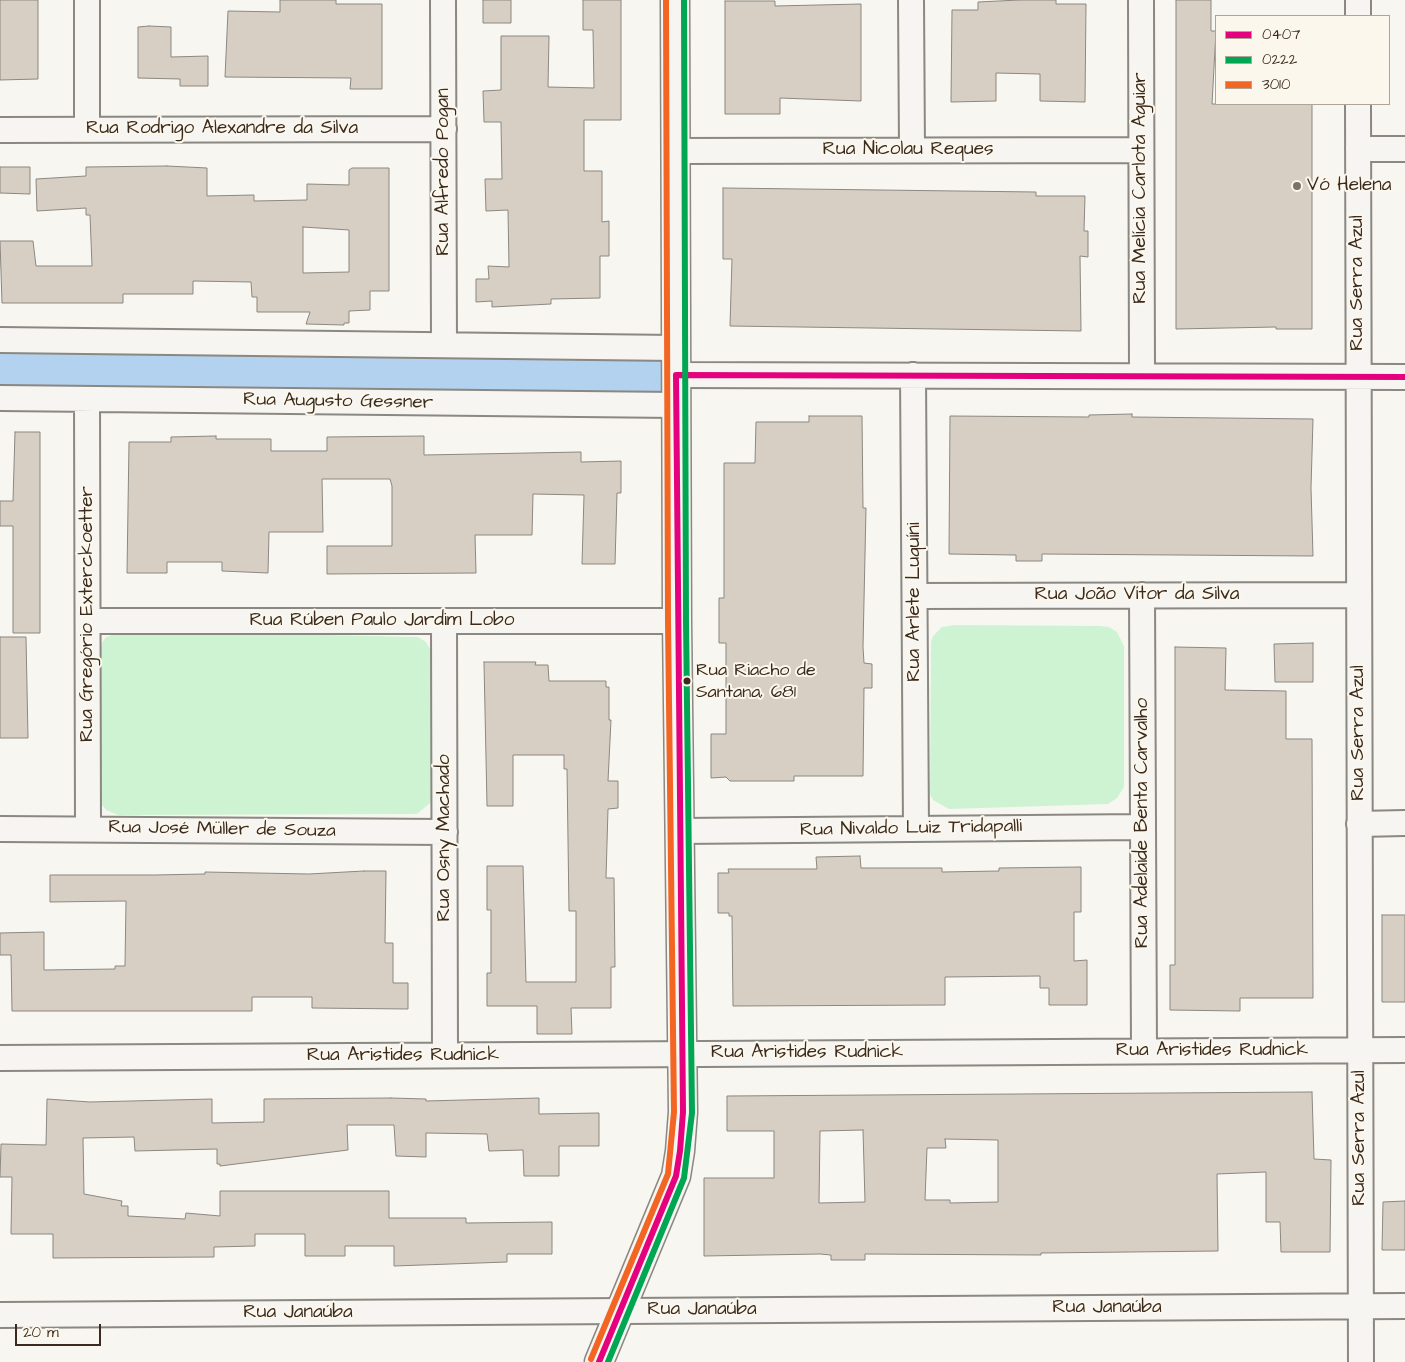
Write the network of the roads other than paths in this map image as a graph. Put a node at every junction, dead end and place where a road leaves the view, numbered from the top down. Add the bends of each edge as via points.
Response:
1 (87, 0) edge
2 (444, 0) edge
3 (675, 0) edge
4 (911, 0) edge
5 (1141, 0) edge
6 (1358, 0) edge
7 (1358, 15) edge
8 (1358, 105) edge
9 (444, 129) junction
10 (0, 130) edge
11 (87, 130) junction
12 (1358, 149) junction
13 (1405, 149) edge
14 (912, 150) junction
15 (1141, 150) junction
16 (676, 151) junction
17 (0, 340) edge
18 (444, 344) junction
19 (676, 348) junction
20 (676, 375) junction
21 (914, 375) junction
22 (1142, 376) junction
23 (1358, 376) junction
24 (1405, 377) edge
25 (0, 398) edge
26 (87, 399) junction
27 (676, 405) junction
28 (1142, 595) junction
29 (1359, 595) junction
30 (915, 596) junction
31 (88, 621) junction
32 (444, 621) junction
33 (677, 621) junction
34 (1405, 823) edge
35 (1360, 824) junction
36 (1143, 827) junction
37 (0, 829) edge
38 (88, 829) junction
39 (916, 829) junction
40 (445, 832) junction
41 (679, 832) junction
42 (1360, 1050) junction
43 (1405, 1050) edge
44 (1144, 1052) junction
45 (682, 1054) junction
46 (445, 1055) junction
47 (0, 1058) edge
48 (1360, 1306) junction
49 (1405, 1306) edge
50 (621, 1311) junction
51 (0, 1315) edge
52 (599, 1362) edge
53 (1360, 1362) edge

1 - 11 street
2 - 9 street, Rua Alfredo Pogan
3 - 16 street
4 - 14 street
5 - 15 street, Rua Melícia Carlota Aguiar
6 - 7 street
8 - 12 street, Rua Serra Azul
9 - 11 street, Rua Rodrigo Alexandre da Silva
9 - 18 street, Rua Alfredo Pogan
10 - 11 street, Rua Rodrigo Alexandre da Silva
12 - 13 street
12 - 23 street, Rua Serra Azul
14 - 15 street, Rua Nicolau Reques
14 - 16 street, Rua Nicolau Reques
15 - 22 street, Rua Melícia Carlota Aguiar
16 - 19 street
17 - 18 street
18 - 19 street
19 - 20 street
20 - 21 street
20 - 27 street
21 - 22 street
21 - 30 street, Rua Arlete Luquíni
22 - 23 street
23 - 24 street
23 - 29 street, Rua Serra Azul
25 - 26 street, Rua Augusto Gessner
26 - 27 street, Rua Augusto Gessner
26 - 31 street, Rua Gregório Exterckoetter
27 - 33 street
28 - 29 street, Rua João Vítor da Silva
28 - 30 street, Rua João Vítor da Silva
28 - 36 street, Rua Adelaide Benta Carvalho
29 - 35 street, Rua Serra Azul
30 - 39 street, Rua Arlete Luquíni
31 - 32 street, Rua Rúben Paulo Jardim Lobo
31 - 38 street, Rua Gregório Exterckoetter
32 - 33 street, Rua Rúben Paulo Jardim Lobo
32 - 40 street, Rua Osny Machado
33 - 41 street
34 - 35 street
35 - 42 street, Rua Serra Azul
36 - 39 street, Rua Nivaldo Luiz Tridapalli
36 - 44 street, Rua Adelaide Benta Carvalho
37 - 38 street, Rua José Müller de Souza
38 - 40 street, Rua José Müller de Souza
39 - 41 street, Rua Nivaldo Luiz Tridapalli
40 - 46 street, Rua Osny Machado
41 - 45 street
42 - 43 street, Rua Aristides Rudnick
42 - 44 street, Rua Aristides Rudnick
42 - 48 street, Rua Serra Azul
44 - 45 street, Rua Aristides Rudnick
45 - 46 street, Rua Aristides Rudnick
45 - 50 street via 683,1112 676,1176
46 - 47 street, Rua Aristides Rudnick
48 - 49 street, Rua Janaúba
48 - 50 street, Rua Janaúba
48 - 53 street, Rua Serra Azul
50 - 51 street, Rua Janaúba
50 - 52 street

